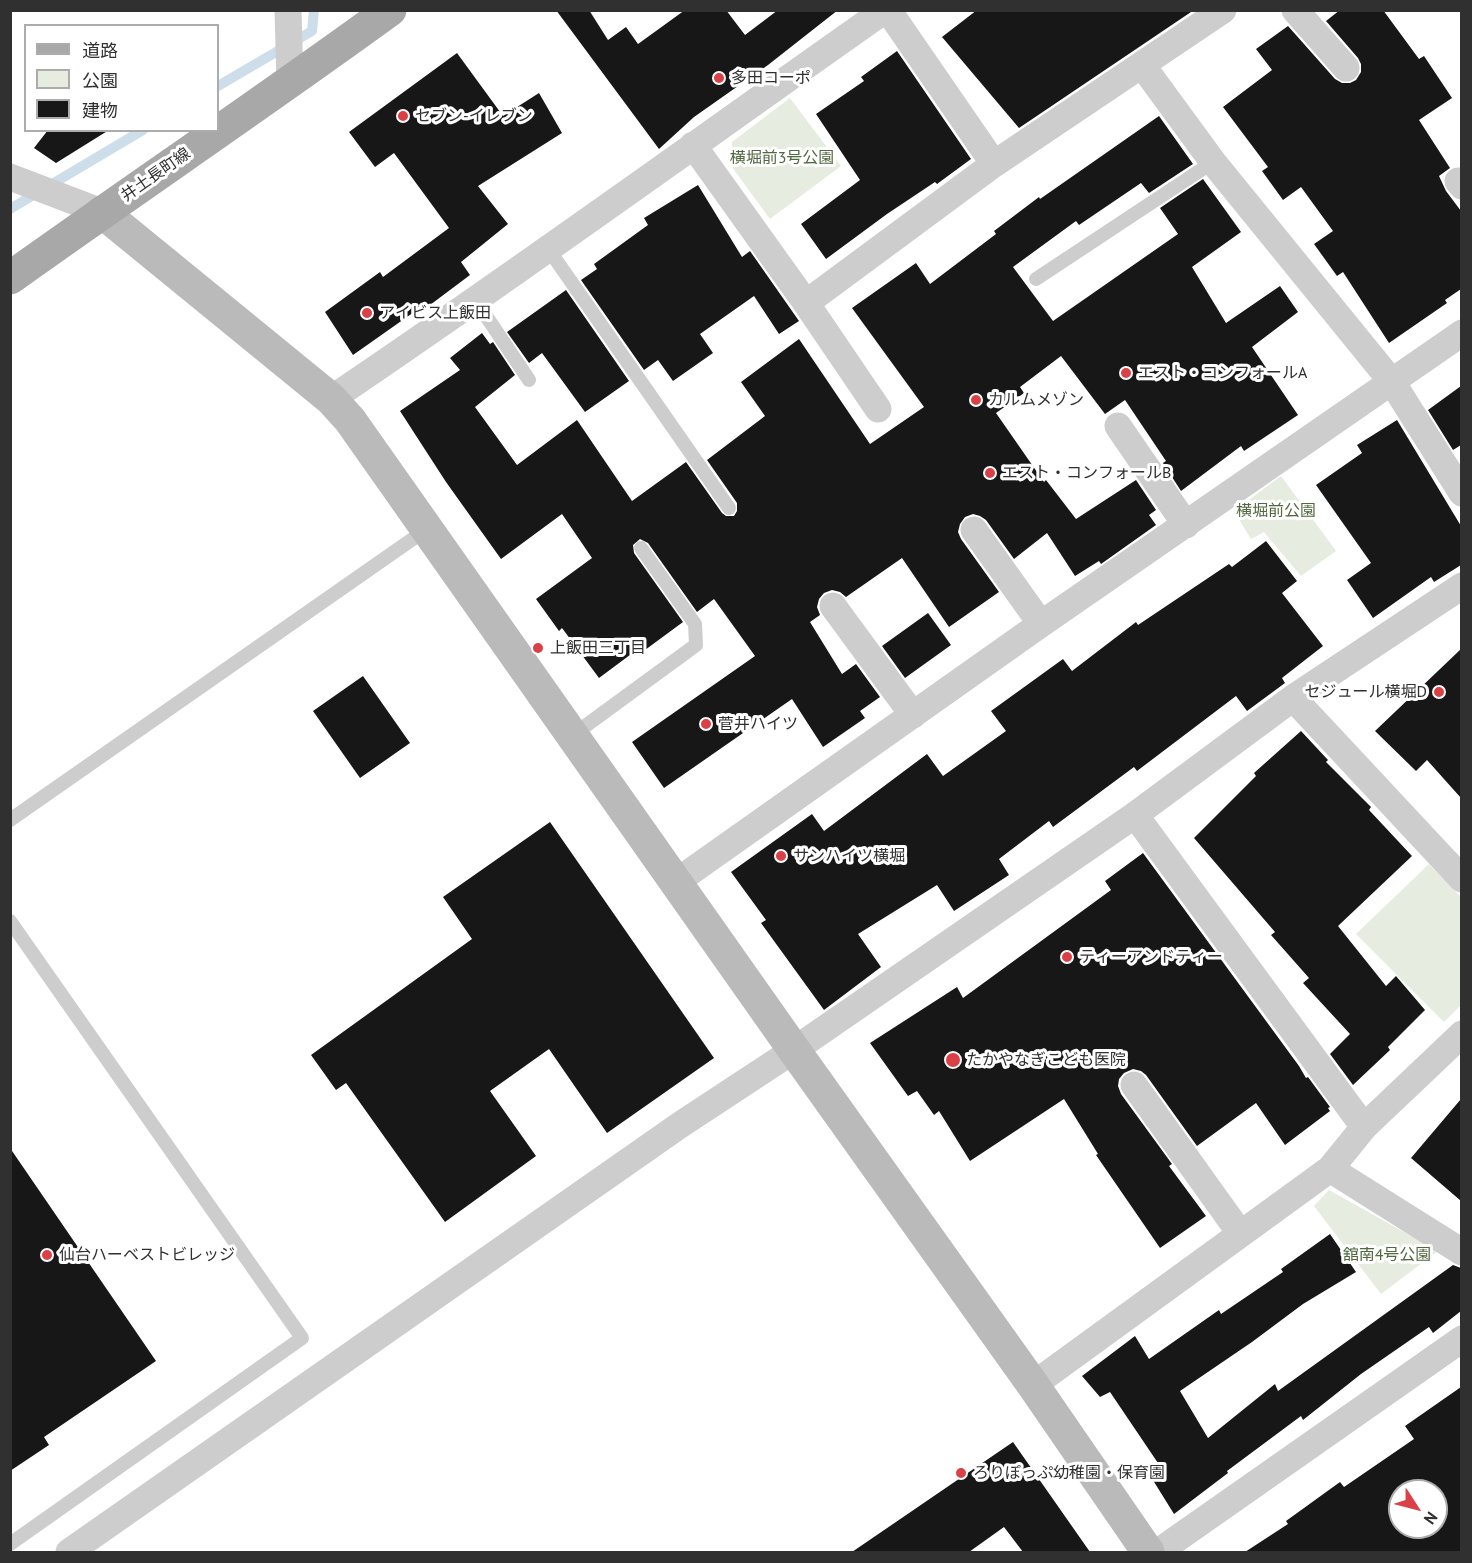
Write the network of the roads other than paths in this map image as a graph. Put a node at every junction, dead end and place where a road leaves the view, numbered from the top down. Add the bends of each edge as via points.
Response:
1 (390, 10) edge
2 (886, 10) edge
3 (1223, 10) edge
4 (1295, 10) edge
5 (288, 15) edge
6 (1142, 65) junction
7 (1346, 68) dead end
8 (290, 76) junction
9 (219, 128) edge
10 (213, 132) edge
11 (693, 145) junction
12 (1213, 162) junction
13 (994, 164) junction
14 (14, 178) edge
15 (102, 213) junction
16 (549, 250) junction
17 (10, 278) edge
18 (1036, 279) dead end
19 (476, 301) junction
20 (806, 303) junction
21 (1461, 333) edge
22 (529, 380) dead end
23 (1392, 382) junction
24 (331, 399) junction
25 (878, 410) dead end
26 (1119, 426) dead end
27 (1461, 493) edge
28 (729, 508) dead end
29 (1186, 525) junction
30 (427, 529) junction
31 (974, 530) dead end
32 (641, 548) dead end
33 (1461, 586) edge
34 (833, 606) dead end
35 (1041, 624) junction
36 (1293, 698) junction
37 (913, 715) junction
38 (573, 735) junction
39 (1135, 815) junction
40 (10, 820) edge
41 (1461, 879) edge
42 (676, 882) junction
43 (10, 921) edge
44 (1461, 1034) edge
45 (794, 1050) junction
46 (1134, 1085) dead end
47 (1364, 1127) junction
48 (1330, 1169) junction
49 (1240, 1233) junction
50 (1461, 1252) edge
51 (1461, 1339) edge
52 (1033, 1385) junction
53 (10, 1544) edge
54 (69, 1552) edge
55 (1148, 1552) edge
56 (1158, 1552) edge

1 - 8 main road, 井土長町線
2 - 11 street
2 - 13 street
3 - 6 street
4 - 7 street
5 - 8 street
6 - 12 street
6 - 13 street
8 - 9 main road, 井土長町線
10 - 15 main road, 井土長町線
11 - 16 street
11 - 20 street
12 - 18 lane
12 - 23 street
13 - 20 street
14 - 15 street
15 - 17 main road, 井土長町線
15 - 24 street
16 - 19 street
16 - 28 lane
19 - 22 lane
19 - 24 street
20 - 25 street
21 - 23 street
23 - 27 street
23 - 29 street
24 - 30 street
26 - 29 street
29 - 35 street
30 - 38 street
30 - 40 lane
31 - 35 street
32 - 38 lane via 695,624 696,645
33 - 36 street
34 - 37 street
35 - 37 street
36 - 39 street
36 - 41 street
37 - 42 street
38 - 42 street
39 - 45 street
39 - 47 street
42 - 45 street
43 - 53 lane via 302,1338
44 - 47 street
45 - 52 street
45 - 54 street via 680,1125
46 - 49 street
47 - 48 street
48 - 49 street
48 - 50 street
49 - 52 street
51 - 56 street
52 - 55 street

